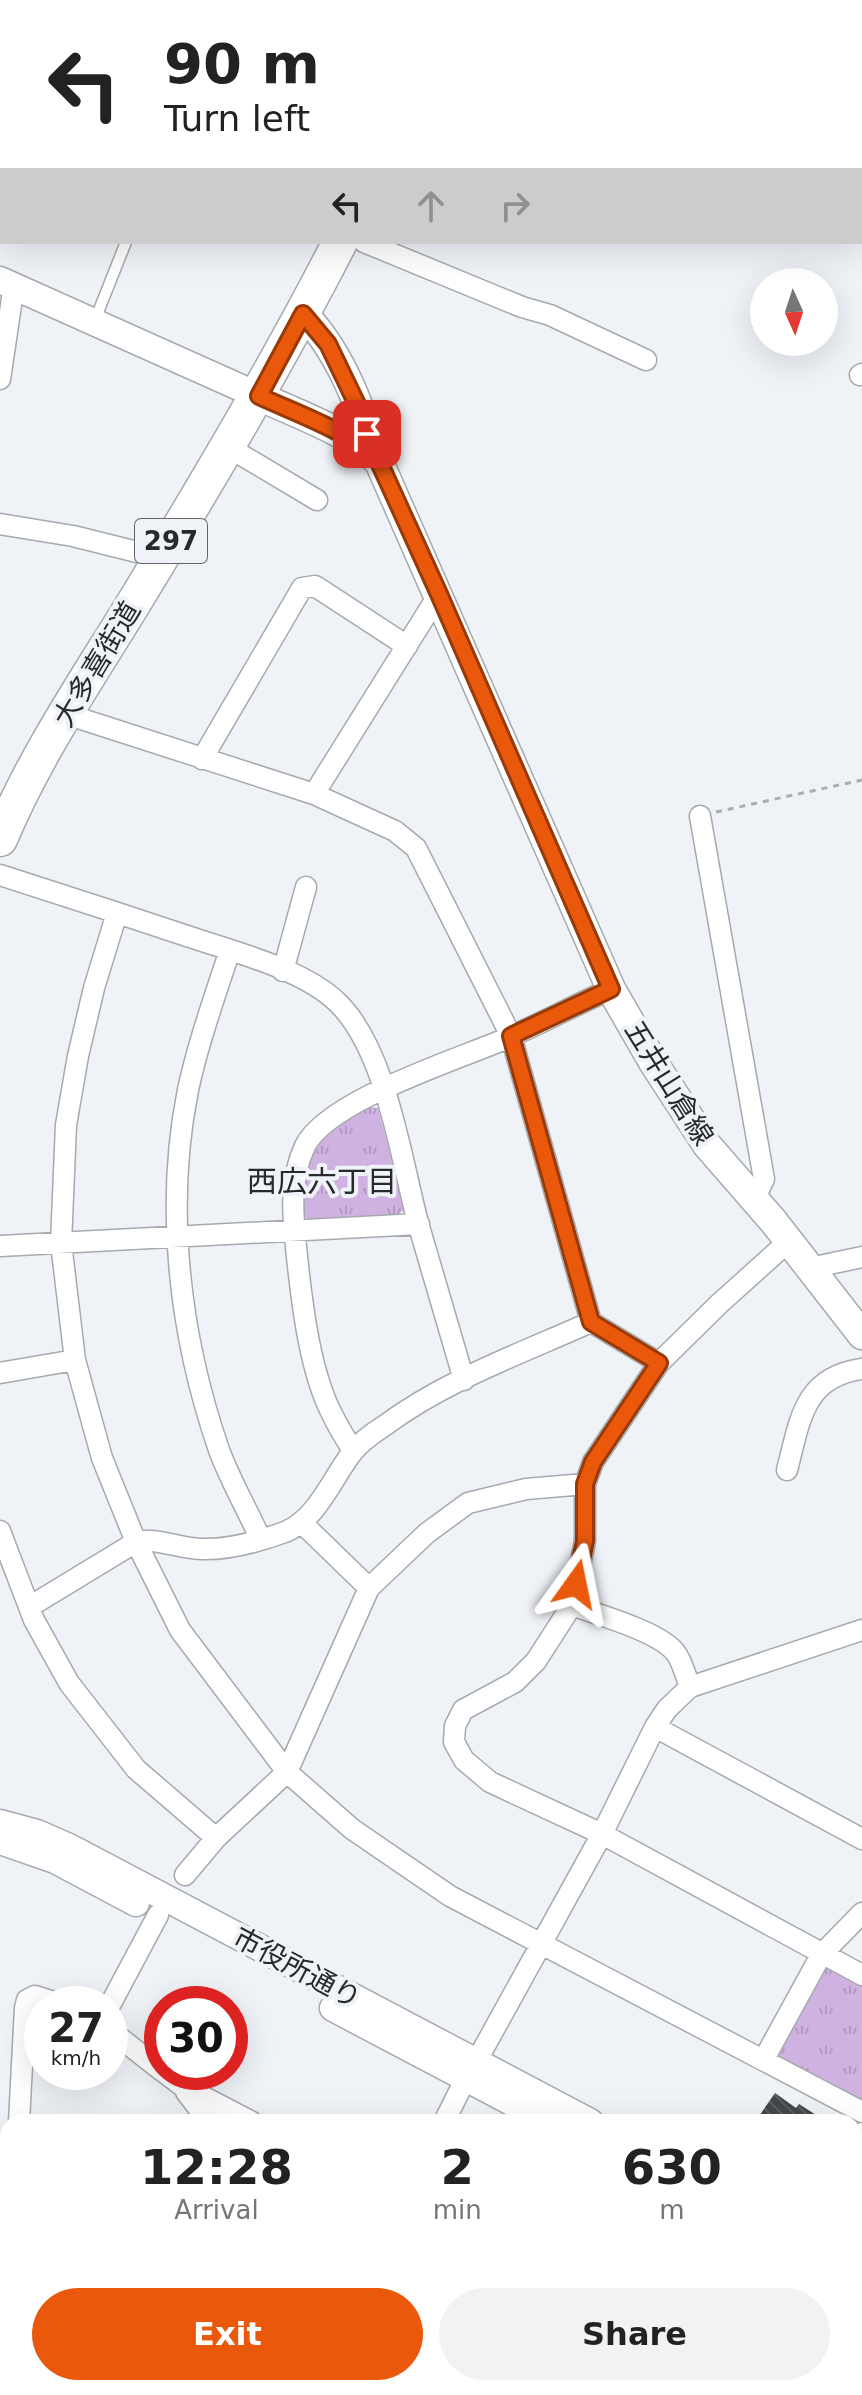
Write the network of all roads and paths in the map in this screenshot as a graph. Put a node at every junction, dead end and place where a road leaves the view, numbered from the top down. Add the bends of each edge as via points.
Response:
1 (125, 244) edge
2 (339, 244) edge
3 (369, 244) edge
4 (7, 282) edge
5 (303, 314) junction
6 (95, 320) junction
7 (646, 360) dead end
8 (0, 379) edge
9 (259, 396) junction
10 (228, 447) junction
11 (368, 450) junction
12 (317, 500) dead end
13 (0, 524) edge
14 (161, 558) junction
15 (439, 594) junction
16 (407, 646) junction
17 (66, 714) junction
18 (202, 759) junction
19 (862, 780) edge
20 (314, 794) junction
21 (700, 816) joint
22 (0, 839) edge
23 (0, 875) edge
24 (306, 887) dead end
25 (117, 913) junction
26 (230, 950) junction
27 (283, 971) junction
28 (611, 989) junction
29 (511, 1036) junction
30 (384, 1089) junction
31 (754, 1200) junction
32 (419, 1224) junction
33 (295, 1230) junction
34 (177, 1237) junction
35 (789, 1241) junction
36 (61, 1243) junction
37 (0, 1246) edge
38 (862, 1257) edge
39 (810, 1268) junction
40 (591, 1322) junction
41 (862, 1335) edge
42 (75, 1360) junction
43 (659, 1363) junction
44 (862, 1369) edge
45 (0, 1373) edge
46 (464, 1380) junction
47 (353, 1451) junction
48 (787, 1470) dead end
49 (585, 1484) junction
50 (302, 1523) junction
51 (0, 1531) edge
52 (260, 1538) junction
53 (136, 1542) junction
54 (369, 1588) junction
55 (572, 1605) junction
56 (29, 1607) junction
57 (862, 1630) edge
58 (690, 1687) junction
59 (655, 1727) junction
60 (287, 1772) junction
61 (0, 1823) edge
62 (602, 1834) junction
63 (216, 1838) junction
64 (862, 1839) edge
65 (0, 1841) edge
66 (185, 1875) dead end
67 (862, 1913) edge
68 (158, 1915) junction
69 (542, 1945) junction
70 (821, 1955) junction
71 (862, 1975) edge
72 (120, 1986) edge
73 (24, 2027) edge
74 (128, 2044) edge
75 (144, 2056) edge
76 (764, 2059) junction
77 (471, 2070) junction
78 (185, 2090) edge
79 (191, 2090) edge
80 (862, 2112) edge
81 (19, 2114) edge
82 (203, 2114) edge
83 (237, 2114) edge
84 (448, 2114) edge
85 (537, 2114) edge
86 (572, 2114) edge

1 - 6 lane
2 - 5 highway, 大多喜街道 / 297
3 - 7 street via 550,315
4 - 6 street
4 - 8 street
5 - 9 highway, 大多喜街道 / 297
5 - 11 main road, 五井山倉線 via 328,344 349,387 365,421
6 - 9 street
9 - 10 highway, 大多喜街道 / 297
9 - 11 main road
10 - 12 street
10 - 14 highway, 大多喜街道 / 297
11 - 15 main road, 五井山倉線 via 388,479
13 - 14 street
14 - 17 highway, 大多喜街道 / 297
15 - 16 street
15 - 28 main road, 五井山倉線
16 - 18 street via 315,586 302,588
16 - 20 street
17 - 18 street
17 - 22 highway, 大多喜街道 / 297
18 - 20 street
19 - 21 path
20 - 29 street via 395,831 416,848
21 - 31 street via 764,1179
23 - 25 street
24 - 27 street
25 - 26 street
25 - 36 street via 94,988 71,1097
26 - 27 street
26 - 34 street via 188,1092
27 - 30 street via 309,981 353,1019
28 - 29 street
28 - 31 main road, 五井山倉線 via 707,1145
29 - 30 street
29 - 40 street
30 - 32 street
30 - 33 street via 334,1115 306,1143 294,1187
31 - 35 main road, 五井山倉線
32 - 33 street
32 - 46 street
33 - 34 street
33 - 47 street via 311,1350 330,1412
34 - 36 street
34 - 52 street via 196,1374 220,1453
35 - 39 main road, 五井山倉線
35 - 43 street
36 - 37 street
36 - 42 street
38 - 39 street
39 - 41 main road, 五井山倉線
40 - 43 street
40 - 46 street
42 - 45 street
42 - 53 street via 102,1458
43 - 49 street via 593,1462
44 - 48 street via 825,1381 806,1401
46 - 47 street via 418,1403
47 - 50 street
49 - 54 street via 513,1491 468,1503
49 - 55 street via 585,1541
50 - 52 street
50 - 54 street
51 - 56 street
52 - 53 street via 204,1549
53 - 56 street
53 - 60 street via 180,1630
54 - 60 street
55 - 58 street via 659,1640 676,1652
55 - 62 street via 536,1661 515,1682 463,1710 454,1742 464,1760 490,1782
56 - 63 street via 69,1683 136,1769
57 - 58 street
58 - 59 street
59 - 62 street
59 - 64 street
60 - 63 street
60 - 69 street via 352,1829 450,1896
61 - 77 street, 市役所通り via 71,1848
62 - 69 street
62 - 70 street
63 - 66 street
65 - 68 street, 市役所通り via 55,1860
67 - 70 street
68 - 72 street
68 - 77 street, 市役所通り
69 - 76 street
69 - 77 street
70 - 71 street
70 - 76 street
73 - 81 street
74 - 75 street
76 - 80 street
77 - 84 street
77 - 85 street, 市役所通り
77 - 86 street, 市役所通り
78 - 82 street
79 - 83 street

